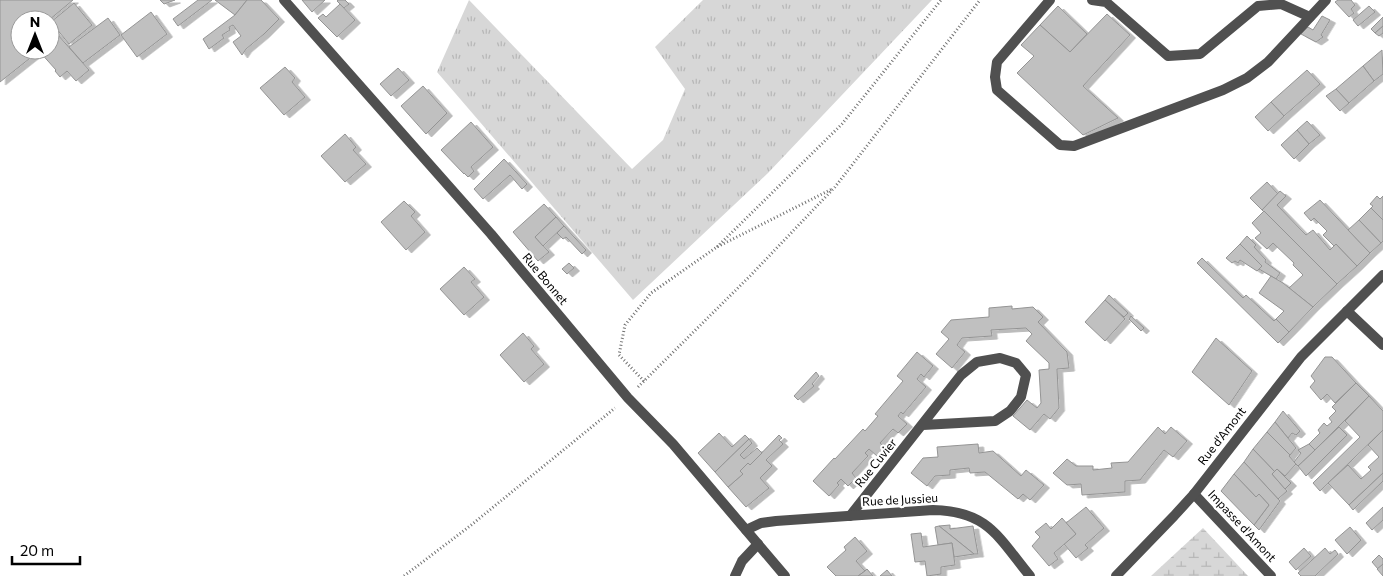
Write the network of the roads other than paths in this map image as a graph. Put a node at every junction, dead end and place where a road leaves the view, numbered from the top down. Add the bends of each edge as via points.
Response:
1 (284, 0) edge
2 (1050, 0) edge
3 (1092, 0) edge
4 (1326, 0) edge
5 (1310, 17) junction
6 (1383, 275) edge
7 (1347, 311) junction
8 (1383, 345) edge
9 (923, 425) junction
10 (1194, 494) junction
11 (850, 516) junction
12 (746, 530) junction
13 (758, 544) junction
14 (735, 576) edge
15 (785, 576) edge
16 (1030, 576) edge
17 (1116, 576) edge
18 (1271, 576) edge

1 - 12 street, Rue Bonnet
2 - 5 street via 997,62 997,90 1060,145 1074,146 1247,78 1268,62
3 - 5 street via 1106,2 1168,56 1200,54 1258,6 1281,4
4 - 5 street
6 - 7 street, Rue d'Amont
7 - 8 street
7 - 10 street, Rue d'Amont via 1301,357
9 - 9 street, Rue Cuvier via 995,421 1020,397 1026,375 1016,362 1000,358 977,362 961,375
9 - 11 street, Rue Cuvier
10 - 17 street, Rue d'Amont
10 - 18 street, Impasse d'Amont
11 - 12 street, Rue de Jussieu via 768,522
11 - 16 street, Rue de Jussieu via 933,510 967,514 995,533
12 - 13 street, Rue Bonnet
13 - 14 street via 742,561
13 - 15 street, Rue Bonnet

